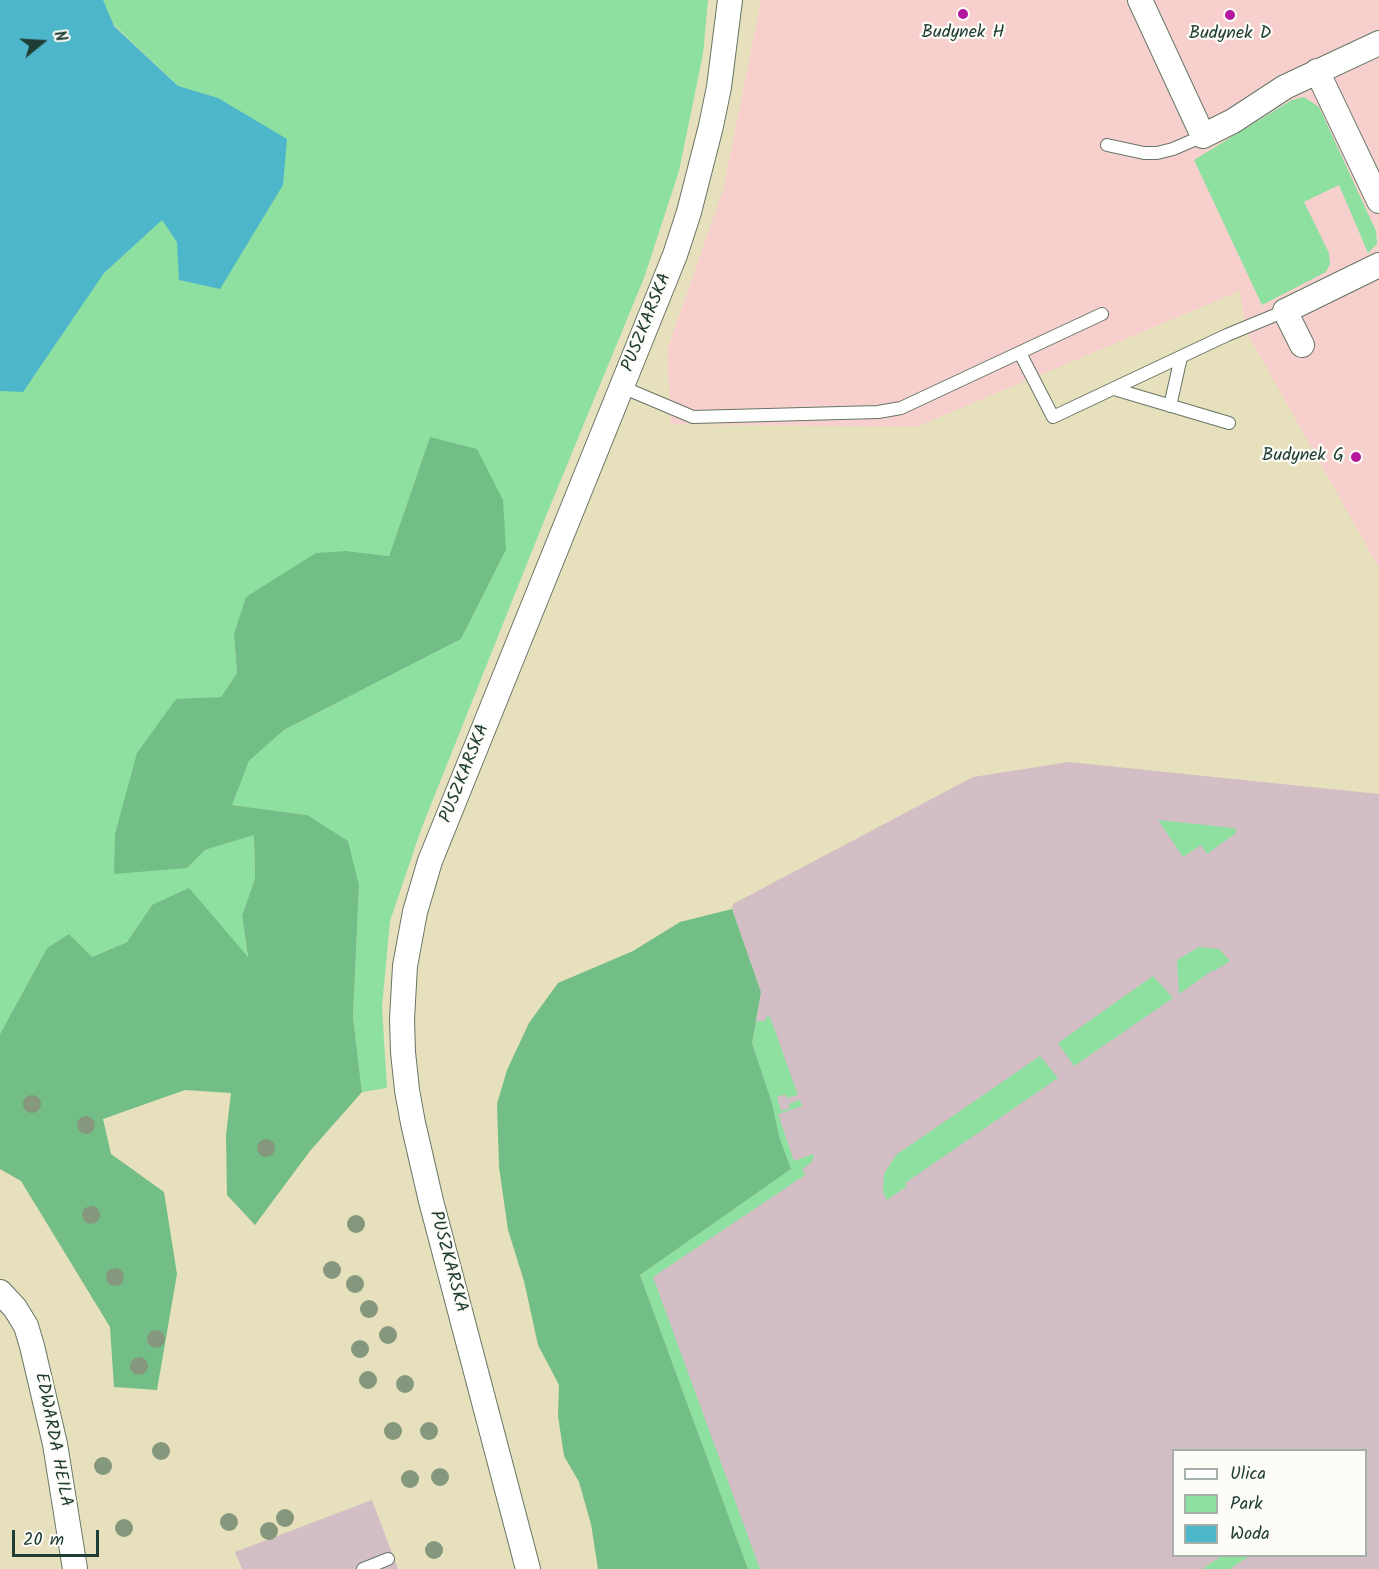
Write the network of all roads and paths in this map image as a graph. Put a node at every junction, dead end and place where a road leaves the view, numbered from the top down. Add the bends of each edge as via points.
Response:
1 (730, 0) edge
2 (1140, 0) edge
3 (1379, 43) edge
4 (1317, 71) junction
5 (1203, 136) junction
6 (1107, 145) dead end
7 (1379, 201) edge
8 (1379, 265) edge
9 (1285, 311) junction
10 (1102, 314) dead end
11 (1302, 345) dead end
12 (1020, 352) junction
13 (1181, 357) junction
14 (622, 387) junction
15 (1114, 389) junction
16 (1170, 406) junction
17 (1229, 423) dead end
18 (0, 1292) edge
19 (388, 1559) dead end
20 (75, 1569) edge
21 (363, 1569) edge
22 (528, 1569) edge

1 - 14 street, PUSZKARSKA via 719,87 691,203 675,255
2 - 5 street
3 - 4 street
4 - 5 street
4 - 7 street
5 - 6 lane via 1157,153
8 - 9 street
9 - 11 street
9 - 13 lane
10 - 12 lane
12 - 14 lane via 901,408 878,412 693,417
12 - 15 lane via 1053,417
13 - 15 lane
13 - 16 lane
14 - 22 street, PUSZKARSKA via 430,861 405,966 402,1019 409,1101 431,1201
15 - 16 lane
16 - 17 lane
18 - 20 street, EDWARDA HEILA via 26,1326 32,1346 55,1444
19 - 21 lane

